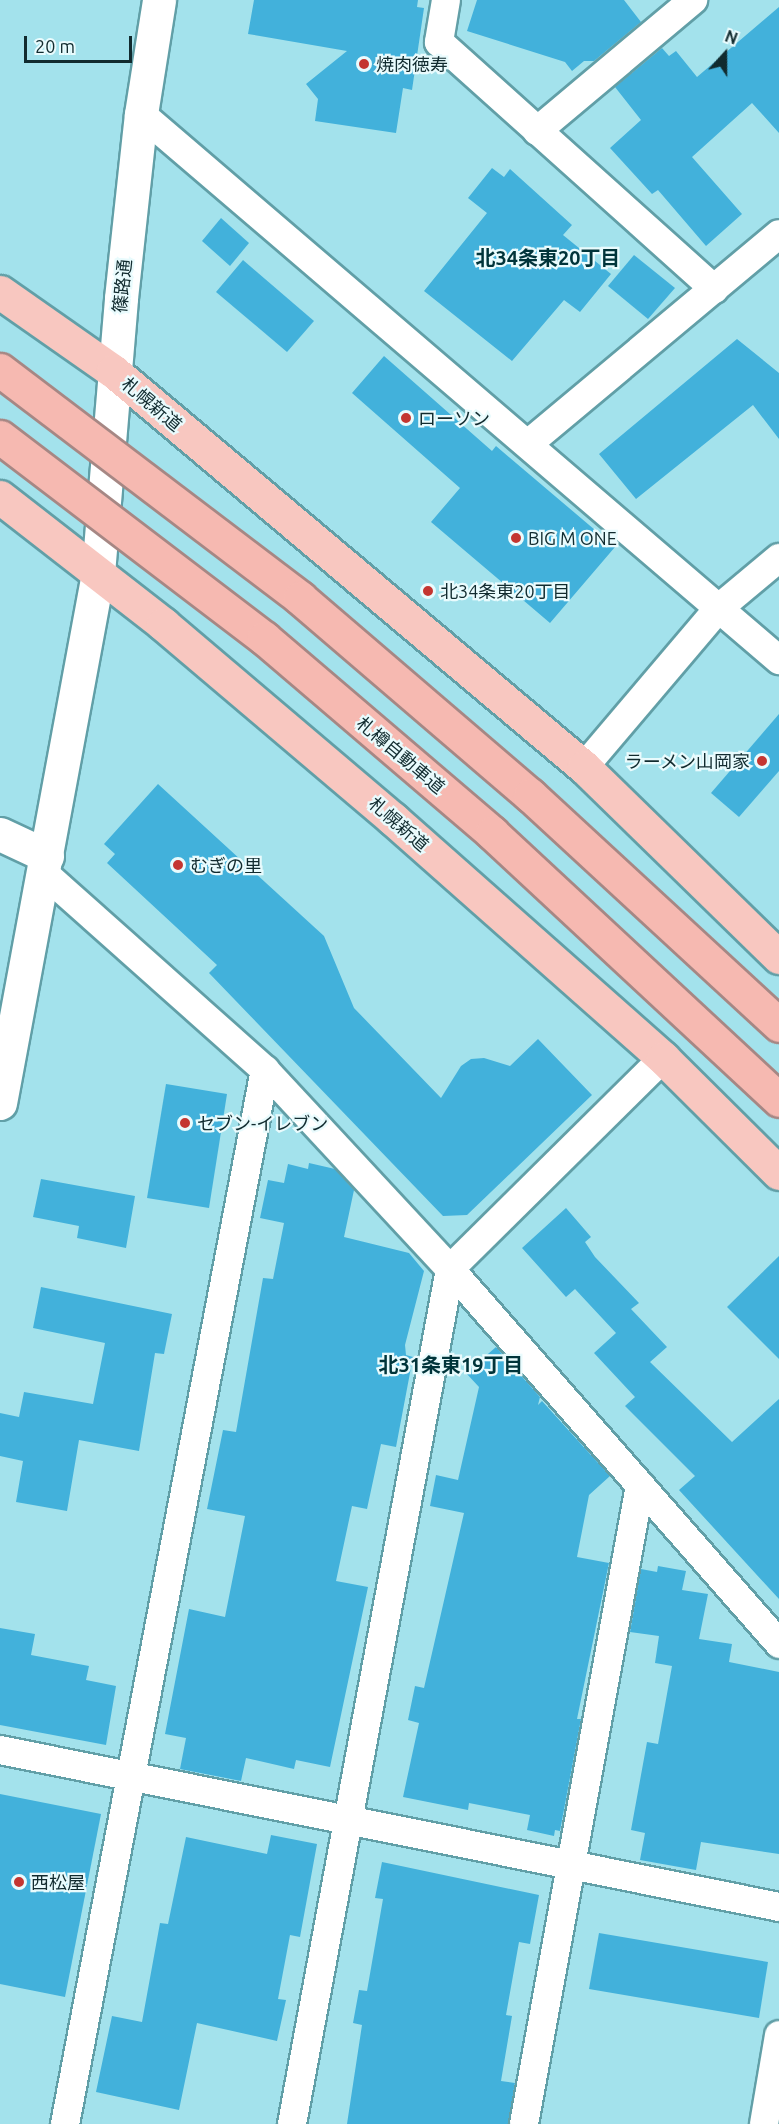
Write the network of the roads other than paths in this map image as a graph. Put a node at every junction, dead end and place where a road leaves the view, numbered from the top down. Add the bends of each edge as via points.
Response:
1 (159, 0) edge
2 (446, 0) edge
3 (693, 0) edge
4 (141, 114) junction
5 (537, 131) junction
6 (779, 234) edge
7 (714, 289) junction
8 (0, 292) edge
9 (0, 370) edge
10 (113, 371) junction
11 (0, 437) edge
12 (528, 444) junction
13 (0, 497) edge
14 (779, 558) edge
15 (98, 573) junction
16 (719, 608) junction
17 (779, 660) edge
18 (584, 767) junction
19 (0, 834) edge
20 (46, 865) junction
21 (779, 957) edge
22 (779, 1025) edge
23 (663, 1058) junction
24 (264, 1070) junction
25 (779, 1100) edge
26 (0, 1103) edge
27 (779, 1173) edge
28 (450, 1269) junction
29 (640, 1485) junction
30 (779, 1644) edge
31 (0, 1750) edge
32 (130, 1778) junction
33 (347, 1821) junction
34 (571, 1867) junction
35 (779, 1907) edge
36 (779, 2035) edge
37 (65, 2124) edge
38 (292, 2124) edge
39 (524, 2124) edge
40 (764, 2124) edge

1 - 4 street, 篠路通
2 - 5 street via 439,42
3 - 5 street
4 - 10 street, 篠路通
4 - 12 street
5 - 7 street
6 - 7 street
7 - 12 street
8 - 10 highway, 札幌新道
9 - 22 highway, bridge via 300,598 530,795
10 - 15 street, 篠路通
10 - 18 highway, 札幌新道
11 - 25 highway, 札樽自動車道, bridge via 264,638 492,833
12 - 16 street
13 - 15 highway, 札幌新道
14 - 16 street
15 - 20 street, 篠路通
15 - 23 highway, 札幌新道 via 393,819
16 - 17 street
16 - 18 street
18 - 21 highway, 札幌新道
19 - 20 street
20 - 24 street
20 - 26 street, 篠路通
23 - 27 highway, 札幌新道
23 - 28 street
24 - 28 street
24 - 32 street
28 - 29 street
28 - 33 street
29 - 30 street
29 - 34 street
31 - 32 street
32 - 33 street
32 - 37 street
33 - 34 street
33 - 38 street
34 - 35 street
34 - 39 street
36 - 40 street

